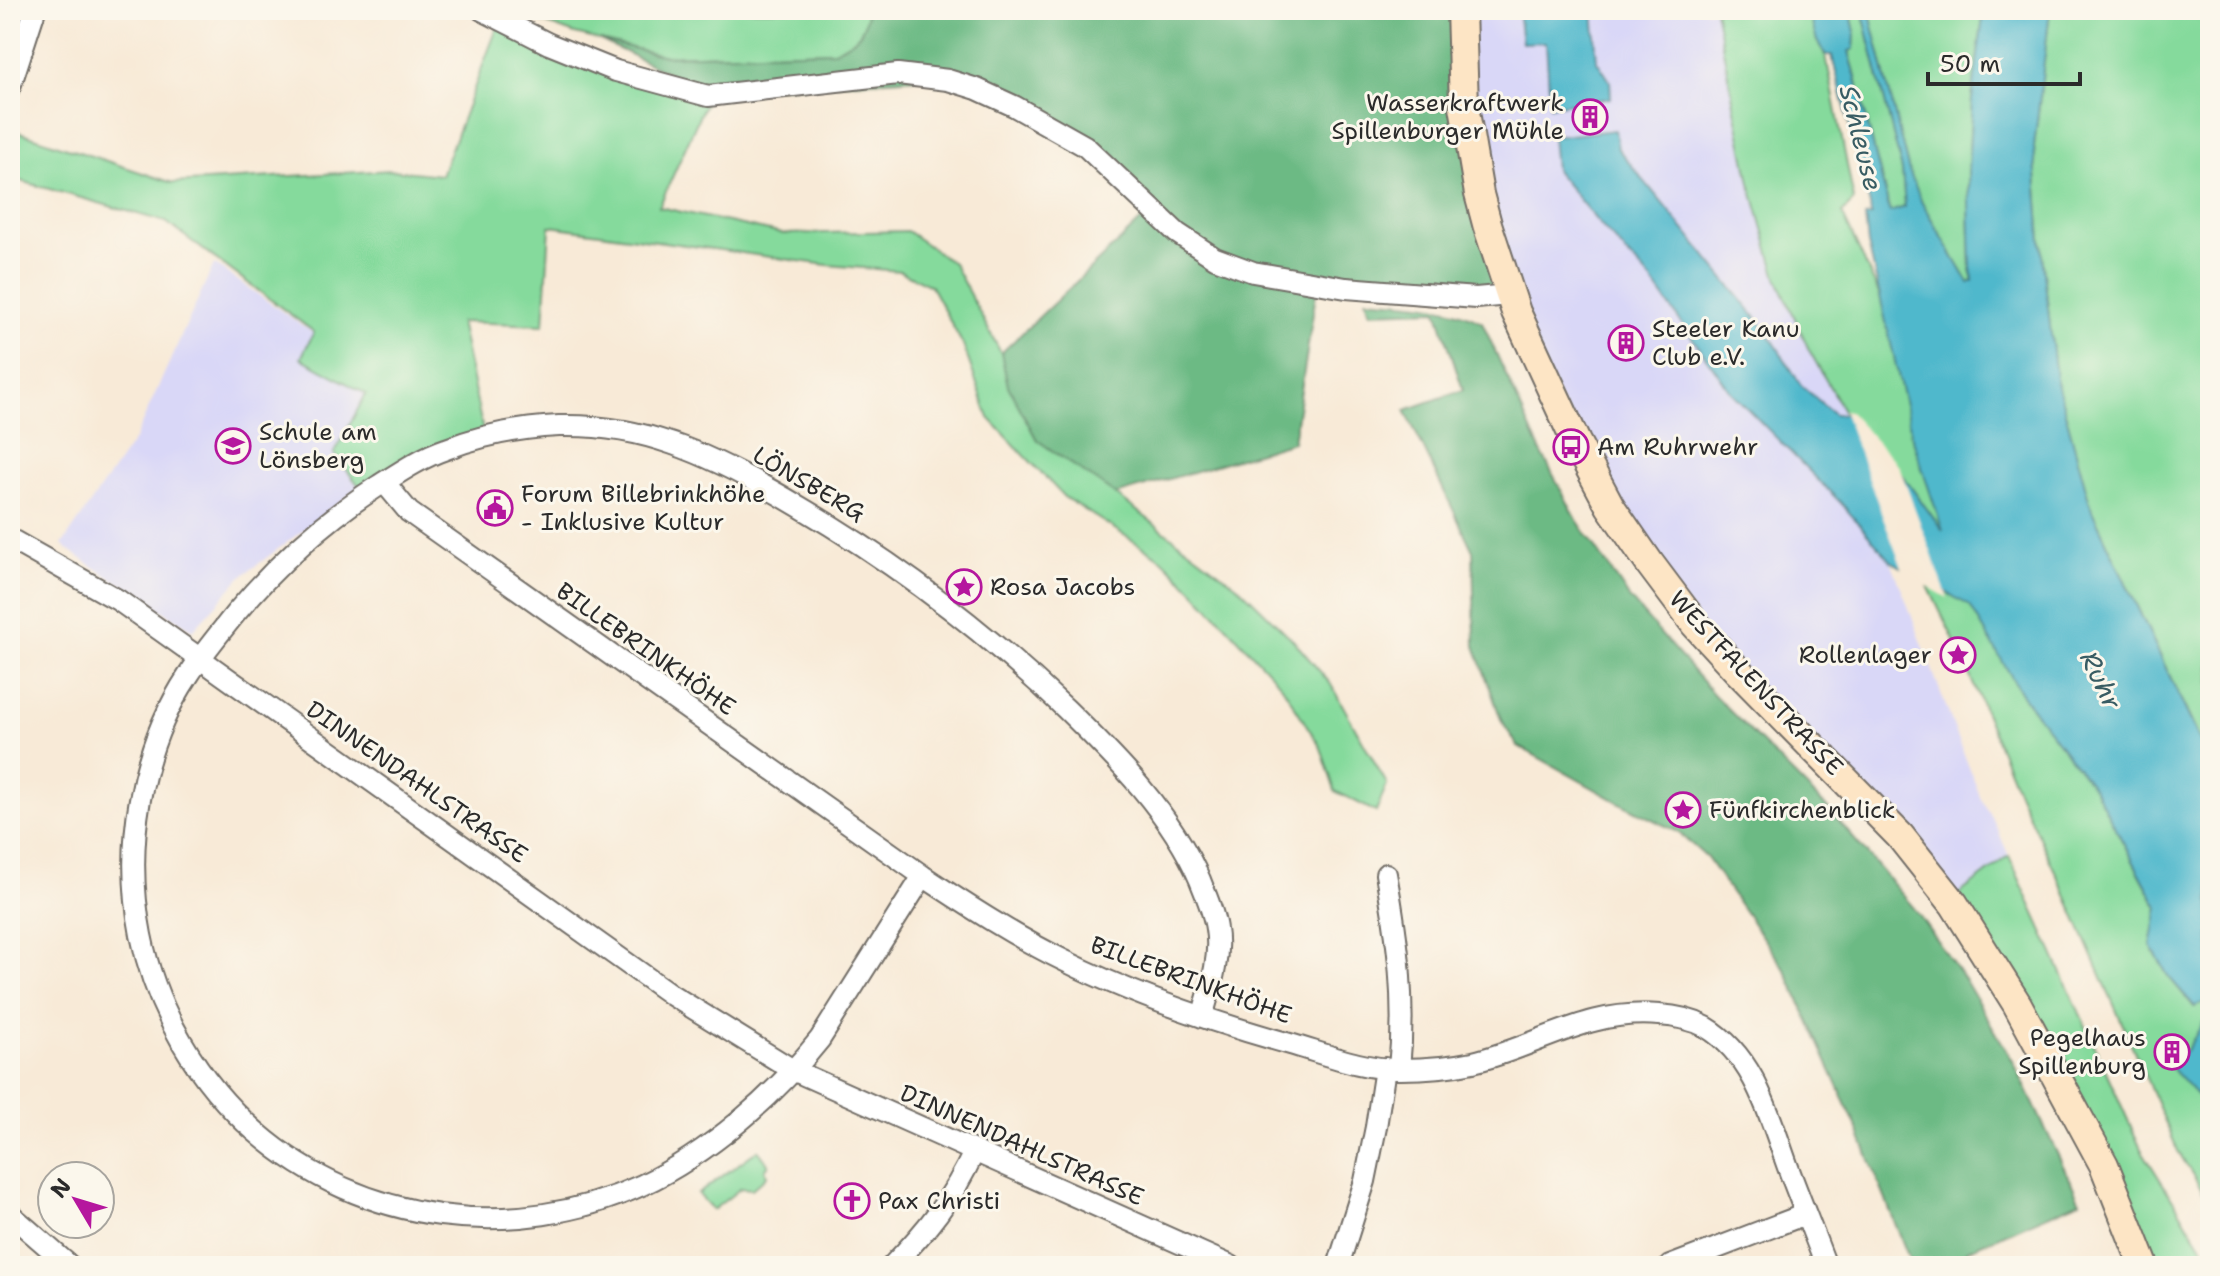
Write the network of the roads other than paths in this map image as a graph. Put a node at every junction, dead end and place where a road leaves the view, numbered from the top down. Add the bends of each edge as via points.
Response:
1 (35, 10) edge
2 (482, 10) edge
3 (1461, 10) edge
4 (10, 87) edge
5 (1509, 295) junction
6 (384, 482) junction
7 (10, 539) edge
8 (200, 659) junction
9 (1386, 874) dead end
10 (923, 876) junction
11 (1202, 1017) junction
12 (1392, 1069) junction
13 (793, 1070) junction
14 (974, 1152) junction
15 (10, 1214) edge
16 (1806, 1214) junction
17 (70, 1266) edge
18 (892, 1266) edge
19 (1231, 1266) edge
20 (1338, 1266) edge
21 (1670, 1266) edge
22 (1826, 1266) edge
23 (2144, 1266) edge

1 - 4 street
2 - 5 street via 616,71 708,96 898,74 948,80 1014,106 1085,146 1177,233 1215,258 1253,272 1346,288 1476,298
3 - 5 main road, WESTFALENSTRASSE via 1464,106 1476,179
5 - 23 main road, WESTFALENSTRASSE via 1576,442 1610,506 1650,564 1695,624 1900,836 1954,904 2017,1004 2104,1165
6 - 8 street, LÖNSBERG via 295,550
6 - 10 street, BILLEBRINKHÖHE via 409,512
6 - 11 street, LÖNSBERG via 440,450 494,434 565,426 606,428 644,434 707,457 876,554 1034,678 1097,739 1168,823 1193,865 1216,927 1213,981
7 - 8 street, DINNENDAHLSTRASSE via 118,600
8 - 13 street, DINNENDAHLSTRASSE via 670,994
8 - 13 street, LÖNSBERG via 167,714 144,780 134,852 137,917 162,1003 190,1055 235,1112 267,1142 320,1177 383,1204 456,1218 550,1214 611,1198 673,1168 745,1116
9 - 12 street via 1401,967 1402,1023
10 - 11 street, BILLEBRINKHÖHE via 1063,961
10 - 13 street via 820,1039
11 - 12 street, BILLEBRINKHÖHE
12 - 16 street, BILLEBRINKHÖHE via 1475,1061 1597,1019 1641,1013 1690,1020 1727,1043 1750,1074
12 - 20 street
13 - 14 street, DINNENDAHLSTRASSE
14 - 18 street via 943,1209
14 - 19 street, DINNENDAHLSTRASSE
15 - 17 street
16 - 21 street
16 - 22 street, BILLEBRINKHÖHE

